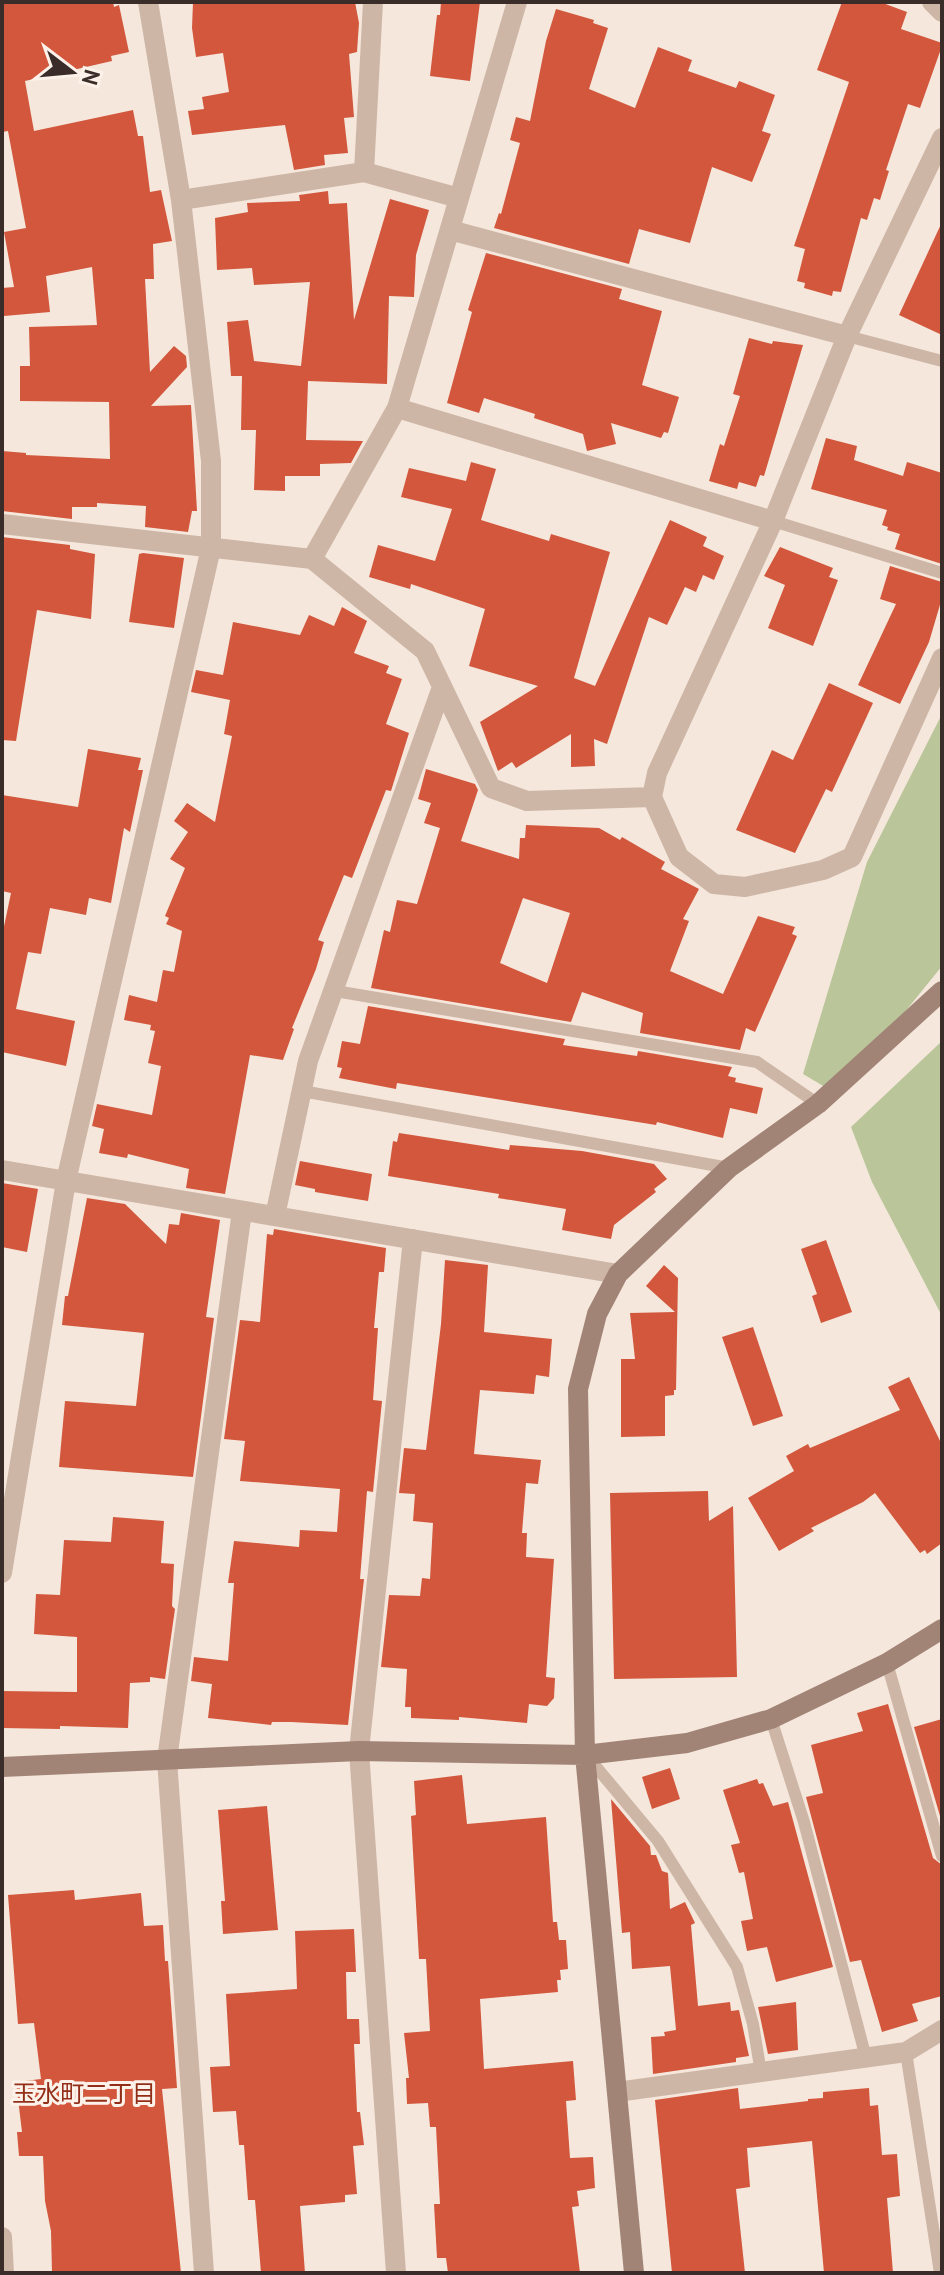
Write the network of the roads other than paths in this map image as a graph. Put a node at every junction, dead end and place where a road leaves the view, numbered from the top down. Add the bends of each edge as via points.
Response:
1 (148, 2) edge
2 (373, 2) edge
3 (517, 2) edge
4 (932, 2) edge
5 (942, 12) edge
6 (942, 138) edge
7 (364, 172) junction
8 (459, 198) junction
9 (181, 200) junction
10 (450, 230) junction
11 (847, 336) junction
12 (942, 361) edge
13 (397, 408) junction
14 (773, 521) junction
15 (2, 524) edge
16 (211, 548) junction
17 (312, 559) junction
18 (942, 573) edge
19 (942, 658) edge
20 (442, 687) junction
21 (652, 797) junction
22 (335, 991) junction
23 (942, 991) edge
24 (302, 1091) junction
25 (818, 1104) junction
26 (729, 1168) junction
27 (2, 1170) edge
28 (66, 1181) junction
29 (242, 1211) junction
30 (275, 1216) junction
31 (413, 1239) junction
32 (618, 1274) junction
33 (2, 1573) edge
34 (942, 1629) edge
35 (887, 1663) junction
36 (771, 1719) junction
37 (359, 1751) junction
38 (585, 1755) junction
39 (167, 1760) junction
40 (2, 1767) edge
41 (942, 1856) edge
42 (942, 2030) edge
43 (906, 2052) junction
44 (866, 2058) junction
45 (761, 2073) junction
46 (617, 2092) junction
47 (2, 2237) edge
48 (4, 2273) edge
49 (204, 2273) edge
50 (396, 2273) edge
51 (634, 2273) edge
52 (940, 2273) edge

1 - 9 street
2 - 7 street
3 - 8 street
4 - 5 street
6 - 11 street
7 - 8 street
7 - 9 street
8 - 10 street
9 - 16 street via 211,461
10 - 11 street
10 - 13 street
11 - 12 lane
11 - 14 street
13 - 14 street
13 - 17 street
14 - 18 lane
14 - 21 street via 657,773
15 - 16 street
16 - 17 street
16 - 28 street
17 - 20 street via 425,651
19 - 21 street via 852,857 823,870 745,887 714,884 679,857
20 - 21 street via 491,788 527,801
20 - 22 street
22 - 24 street
22 - 25 lane via 757,1062
23 - 25 street
24 - 26 lane
24 - 30 street
25 - 26 street
26 - 32 street
27 - 28 street
28 - 29 street
28 - 33 street
29 - 30 street
29 - 39 street
30 - 31 street
31 - 32 street
31 - 37 street
32 - 38 street via 597,1314 578,1389
34 - 35 street
35 - 36 street
35 - 41 lane
36 - 38 street via 687,1743
36 - 44 lane
37 - 38 street
37 - 39 street
37 - 50 street
38 - 45 lane via 658,1841 737,1967
38 - 46 street
39 - 40 street
39 - 49 street
42 - 43 street
43 - 44 street
43 - 52 lane
44 - 45 street
45 - 46 street
46 - 51 street
47 - 48 street

